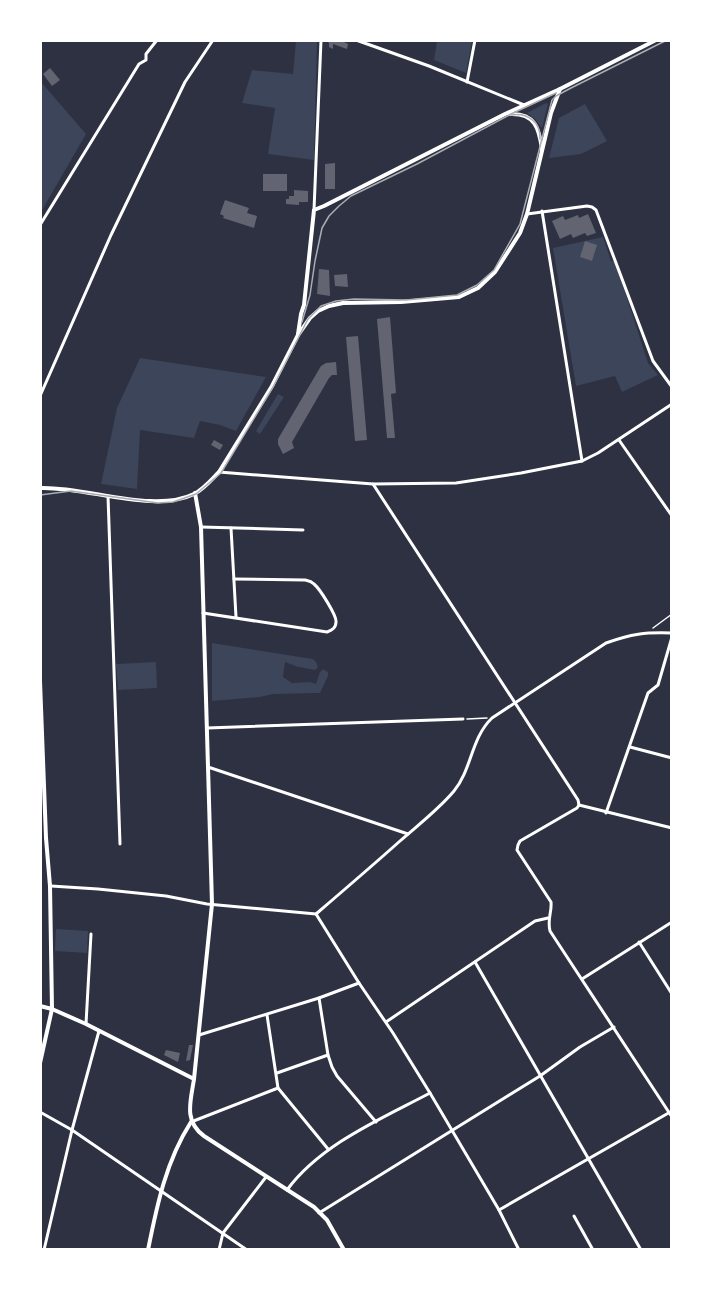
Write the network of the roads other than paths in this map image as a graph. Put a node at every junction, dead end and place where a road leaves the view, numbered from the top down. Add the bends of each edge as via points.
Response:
1 (158, 40) edge
2 (213, 40) edge
3 (321, 40) edge
4 (356, 40) edge
5 (475, 40) edge
6 (656, 40) edge
7 (467, 82) junction
8 (560, 89) junction
9 (524, 105) junction
10 (505, 114) junction
11 (542, 153) junction
12 (314, 210) junction
13 (542, 212) junction
14 (527, 214) junction
15 (40, 225) edge
16 (304, 305) junction
17 (315, 314) junction
18 (298, 335) junction
19 (672, 387) edge
20 (40, 396) edge
21 (672, 404) edge
22 (619, 440) junction
23 (582, 461) junction
24 (219, 472) junction
25 (373, 484) junction
26 (40, 488) edge
27 (195, 493) junction
28 (108, 496) junction
29 (672, 516) edge
30 (201, 527) junction
31 (231, 528) junction
32 (303, 530) dead end
33 (234, 579) junction
34 (203, 612) junction
35 (236, 617) junction
36 (653, 628) road end
37 (647, 632) junction
38 (672, 635) edge
39 (40, 681) edge
40 (515, 703) junction
41 (464, 719) road end
42 (207, 728) junction
43 (630, 747) junction
44 (672, 758) edge
45 (208, 766) junction
46 (579, 805) junction
47 (606, 813) junction
48 (672, 828) edge
49 (408, 834) junction
50 (120, 844) dead end
51 (50, 886) junction
52 (212, 904) junction
53 (316, 914) junction
54 (548, 918) junction
55 (670, 923) edge
56 (672, 930) edge
57 (91, 934) dead end
58 (639, 942) junction
59 (475, 962) junction
60 (582, 980) junction
61 (359, 983) junction
62 (672, 994) edge
63 (319, 998) junction
64 (40, 1006) edge
65 (52, 1009) junction
66 (267, 1015) junction
67 (386, 1022) junction
68 (86, 1024) junction
69 (614, 1027) junction
70 (99, 1031) junction
71 (199, 1035) junction
72 (328, 1055) junction
73 (40, 1063) edge
74 (276, 1073) junction
75 (540, 1076) junction
76 (194, 1079) junction
77 (279, 1088) junction
78 (430, 1093) junction
79 (40, 1112) edge
80 (670, 1112) edge
81 (672, 1117) edge
82 (191, 1122) junction
83 (376, 1122) junction
84 (72, 1130) junction
85 (453, 1131) junction
86 (328, 1149) junction
87 (589, 1160) junction
88 (266, 1177) junction
89 (287, 1190) junction
90 (160, 1191) junction
91 (499, 1210) junction
92 (319, 1213) junction
93 (574, 1216) dead end
94 (223, 1233) junction
95 (44, 1250) edge
96 (148, 1250) edge
97 (219, 1250) edge
98 (247, 1250) edge
99 (344, 1250) edge
100 (519, 1250) edge
101 (593, 1250) edge
102 (641, 1250) edge

1 - 15 street
2 - 20 street via 185,82 111,235
3 - 12 street
4 - 7 street
5 - 7 street
6 - 8 main road
7 - 9 street
8 - 9 main road
8 - 11 main road
9 - 10 main road
10 - 11 main road via 530,118 537,127
10 - 12 main road
11 - 14 main road
12 - 16 main road
13 - 14 street
13 - 19 street via 587,206 596,210 653,361
13 - 23 street
14 - 17 main road via 520,233 495,272 469,293 413,301 343,303
16 - 17 main road via 306,313
16 - 18 main road
17 - 18 main road
18 - 24 main road
21 - 22 street
22 - 23 street
22 - 29 street
23 - 25 street via 456,483
24 - 25 street
24 - 27 main road
25 - 40 street
26 - 28 main road
27 - 28 main road via 172,501
27 - 30 main road
28 - 50 street
30 - 31 street
30 - 34 main road
31 - 32 street
31 - 33 street
33 - 35 street
33 - 35 street via 311,581 337,620 334,629 327,632
34 - 35 street
34 - 42 main road
36 - 37 street
37 - 38 street
37 - 40 street via 606,643
38 - 43 street via 658,685 648,693
39 - 51 main road
40 - 46 street
40 - 49 street via 484,726 462,781
41 - 42 street
42 - 45 main road
43 - 44 street
43 - 47 street
45 - 49 street
45 - 52 main road
46 - 47 street
46 - 54 street via 518,845 518,852 551,902
47 - 48 street
49 - 53 street
51 - 52 street
51 - 65 main road
52 - 53 street
52 - 71 main road
53 - 61 street
54 - 59 street via 535,921
54 - 60 street via 550,931
55 - 56 street
55 - 58 street
57 - 68 street
58 - 60 street
58 - 62 street
59 - 67 street
59 - 75 street
60 - 69 street
61 - 63 street
61 - 67 street
63 - 66 street
63 - 72 street
64 - 65 main road
65 - 68 main road
65 - 73 main road
66 - 71 street
66 - 74 street
67 - 78 street
68 - 70 main road
69 - 75 street
69 - 80 street
70 - 76 main road
70 - 84 street
71 - 76 main road
72 - 74 street
72 - 83 street via 337,1076
74 - 77 street
75 - 85 street
75 - 87 street
76 - 82 main road
77 - 82 street
77 - 86 street
78 - 83 street
78 - 85 street
79 - 84 street
80 - 81 street
80 - 87 street
82 - 88 main road via 199,1132
82 - 90 main road
83 - 86 street
84 - 90 street
84 - 95 street
85 - 91 street
85 - 92 street
86 - 89 street
87 - 91 street
87 - 102 street
88 - 89 main road
88 - 94 street
89 - 92 main road
90 - 94 street
90 - 96 main road
91 - 100 street
92 - 99 main road
93 - 101 street
94 - 97 street
94 - 98 street

